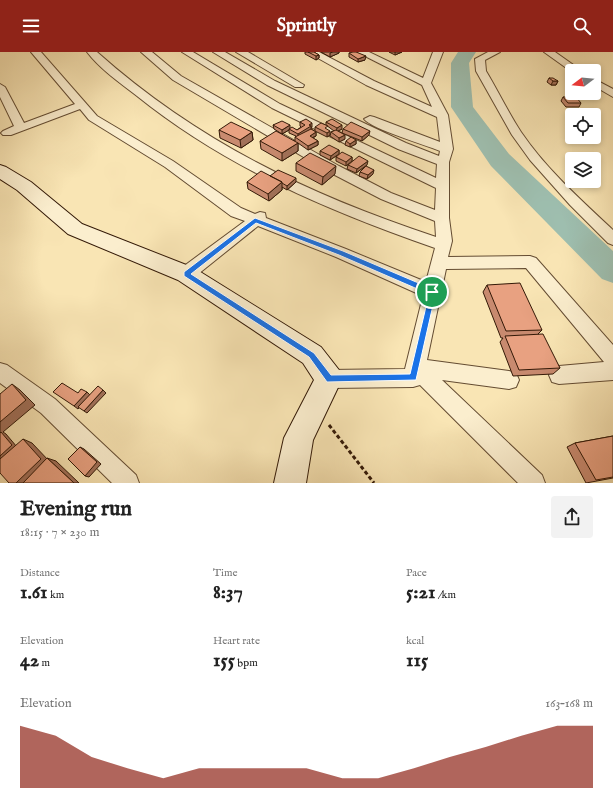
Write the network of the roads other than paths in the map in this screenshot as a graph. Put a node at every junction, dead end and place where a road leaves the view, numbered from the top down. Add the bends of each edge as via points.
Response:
1 (36, 52) edge
2 (92, 52) edge
3 (146, 52) edge
4 (187, 52) edge
5 (218, 52) edge
6 (241, 52) edge
7 (312, 52) edge
8 (362, 52) edge
9 (495, 52) edge
10 (549, 52) edge
11 (436, 53) edge
12 (567, 64) edge
13 (426, 83) junction
14 (601, 86) edge
15 (0, 87) edge
16 (613, 94) edge
17 (323, 96) dead end
18 (81, 104) junction
19 (442, 115) junction
20 (364, 116) dead end
21 (21, 128) junction
22 (8, 133) dead end
23 (445, 156) junction
24 (0, 171) edge
25 (443, 186) junction
26 (442, 218) junction
27 (258, 219) junction
28 (613, 239) edge
29 (443, 245) junction
30 (439, 263) junction
31 (186, 274) junction
32 (432, 292) junction
33 (613, 359) edge
34 (416, 367) junction
35 (613, 371) edge
36 (0, 372) edge
37 (559, 375) edge
38 (329, 379) junction
39 (509, 380) dead end
40 (128, 483) edge
41 (290, 483) edge
42 (534, 483) edge

1 - 18 street
2 - 29 street via 146,98 208,141 274,177 374,222
3 - 26 street via 177,78 334,169 386,196
4 - 25 street via 276,106
5 - 23 street via 271,83 402,146
6 - 17 street via 292,82
7 - 19 street via 370,83
8 - 13 street
9 - 28 street via 480,59 482,71 516,132 534,157
10 - 12 street
11 - 13 street
13 - 19 street
14 - 16 street
15 - 21 street
18 - 21 street
18 - 27 street via 93,118 169,164 236,212
19 - 23 street
20 - 23 street
21 - 22 street
23 - 25 street
24 - 31 main road via 24,186 75,229
25 - 26 street
26 - 29 street
27 - 31 street
27 - 32 street
29 - 30 street
30 - 32 street
30 - 33 street via 530,262
31 - 38 main road via 312,355
32 - 34 street
34 - 38 street via 413,378
34 - 39 street
34 - 42 street
35 - 37 street
36 - 40 street via 48,406
38 - 41 main road via 299,438

